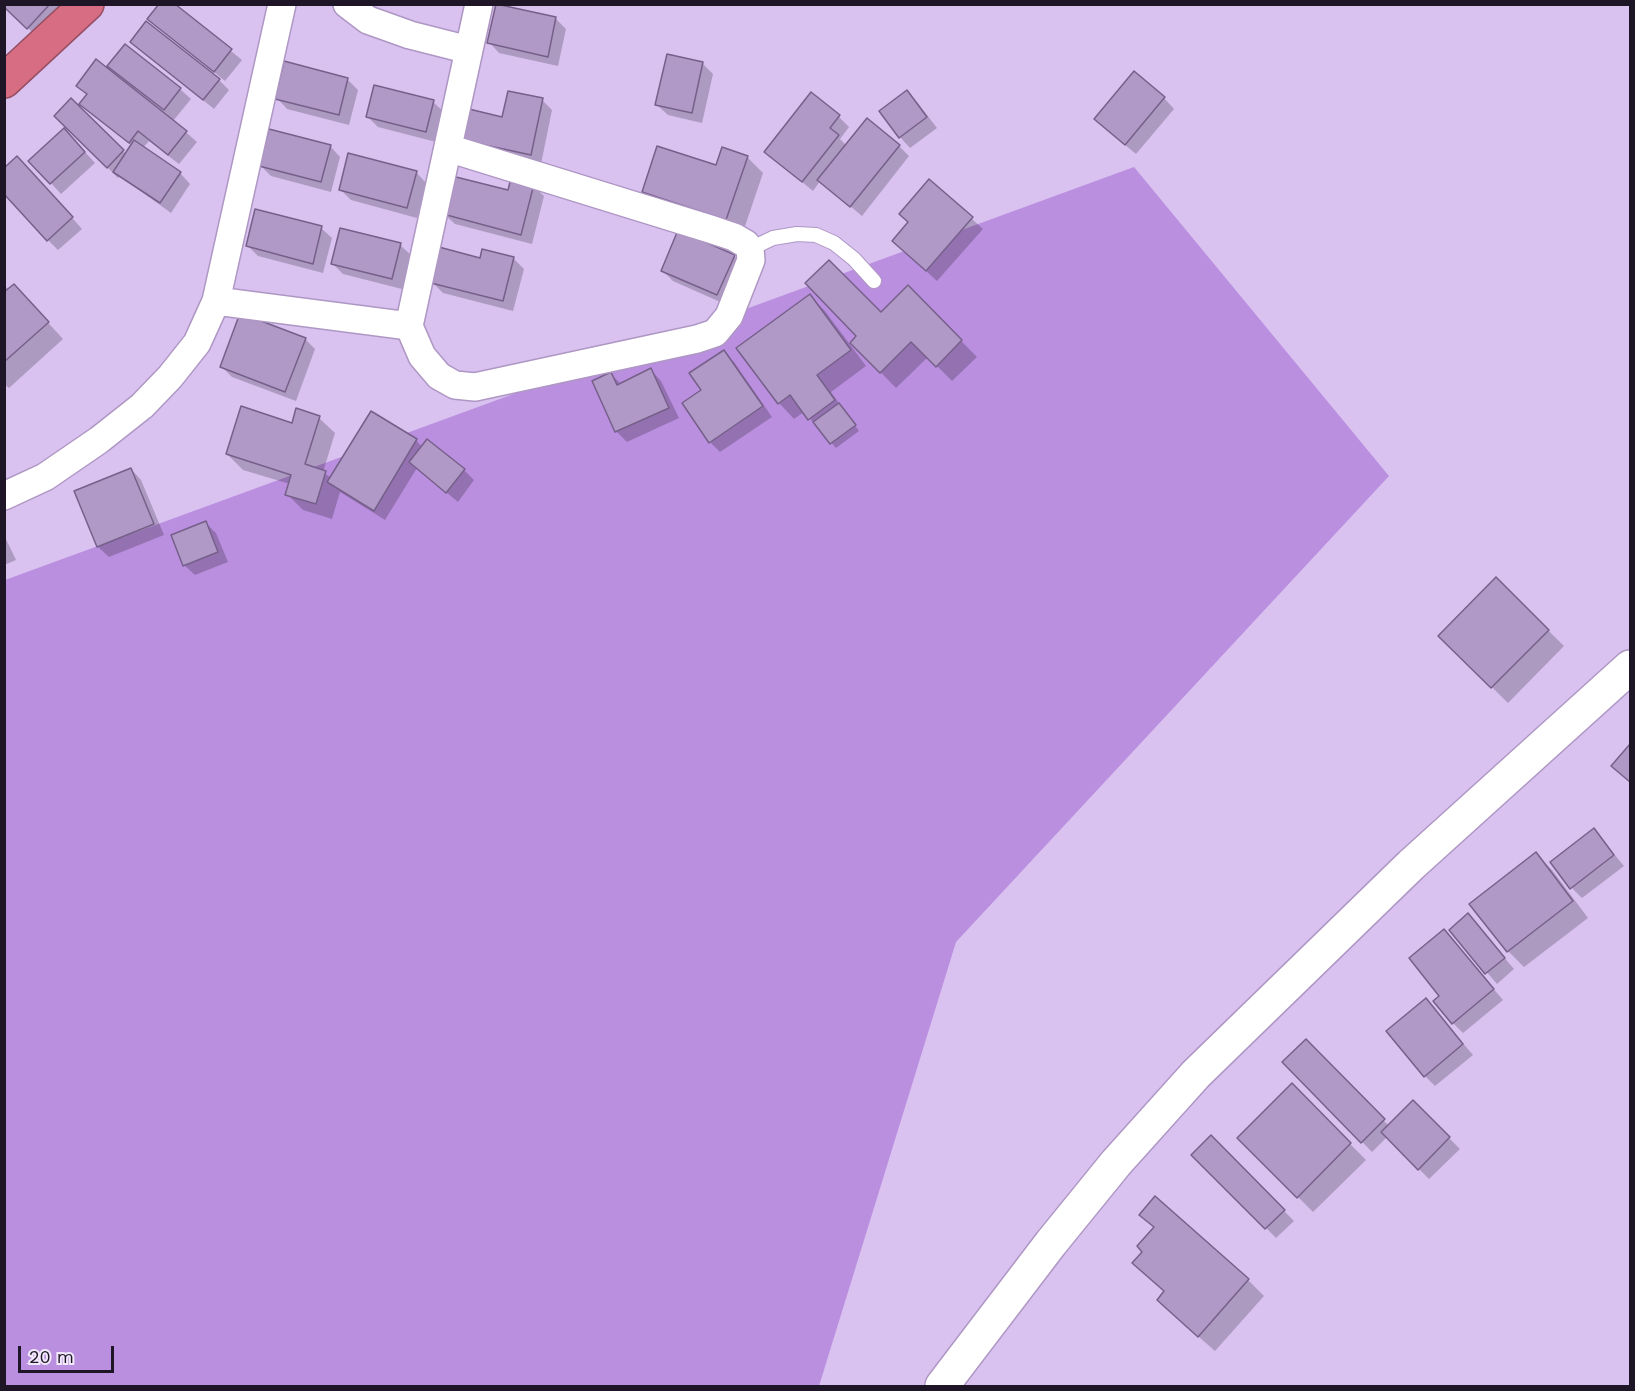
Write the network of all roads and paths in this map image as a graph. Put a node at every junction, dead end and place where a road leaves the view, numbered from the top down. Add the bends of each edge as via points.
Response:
1 (87, 4) edge
2 (282, 4) edge
3 (347, 4) edge
4 (479, 4) edge
5 (469, 50) junction
6 (4, 81) edge
7 (448, 148) junction
8 (750, 249) junction
9 (874, 280) dead end
10 (216, 302) junction
11 (409, 326) junction
12 (4, 496) edge
13 (1630, 667) edge
14 (942, 1386) edge

1 - 6 highway
2 - 10 street
3 - 5 street via 368,20
4 - 5 street
5 - 7 street
7 - 8 street via 718,231
7 - 11 street
8 - 9 lane via 773,238 816,235 854,258
8 - 11 street via 751,260 729,316 715,333 697,339 475,387 455,385 439,376 422,356
10 - 11 street
10 - 12 street via 197,343 142,406 45,477
13 - 14 street via 1411,865 1196,1074 1050,1242

